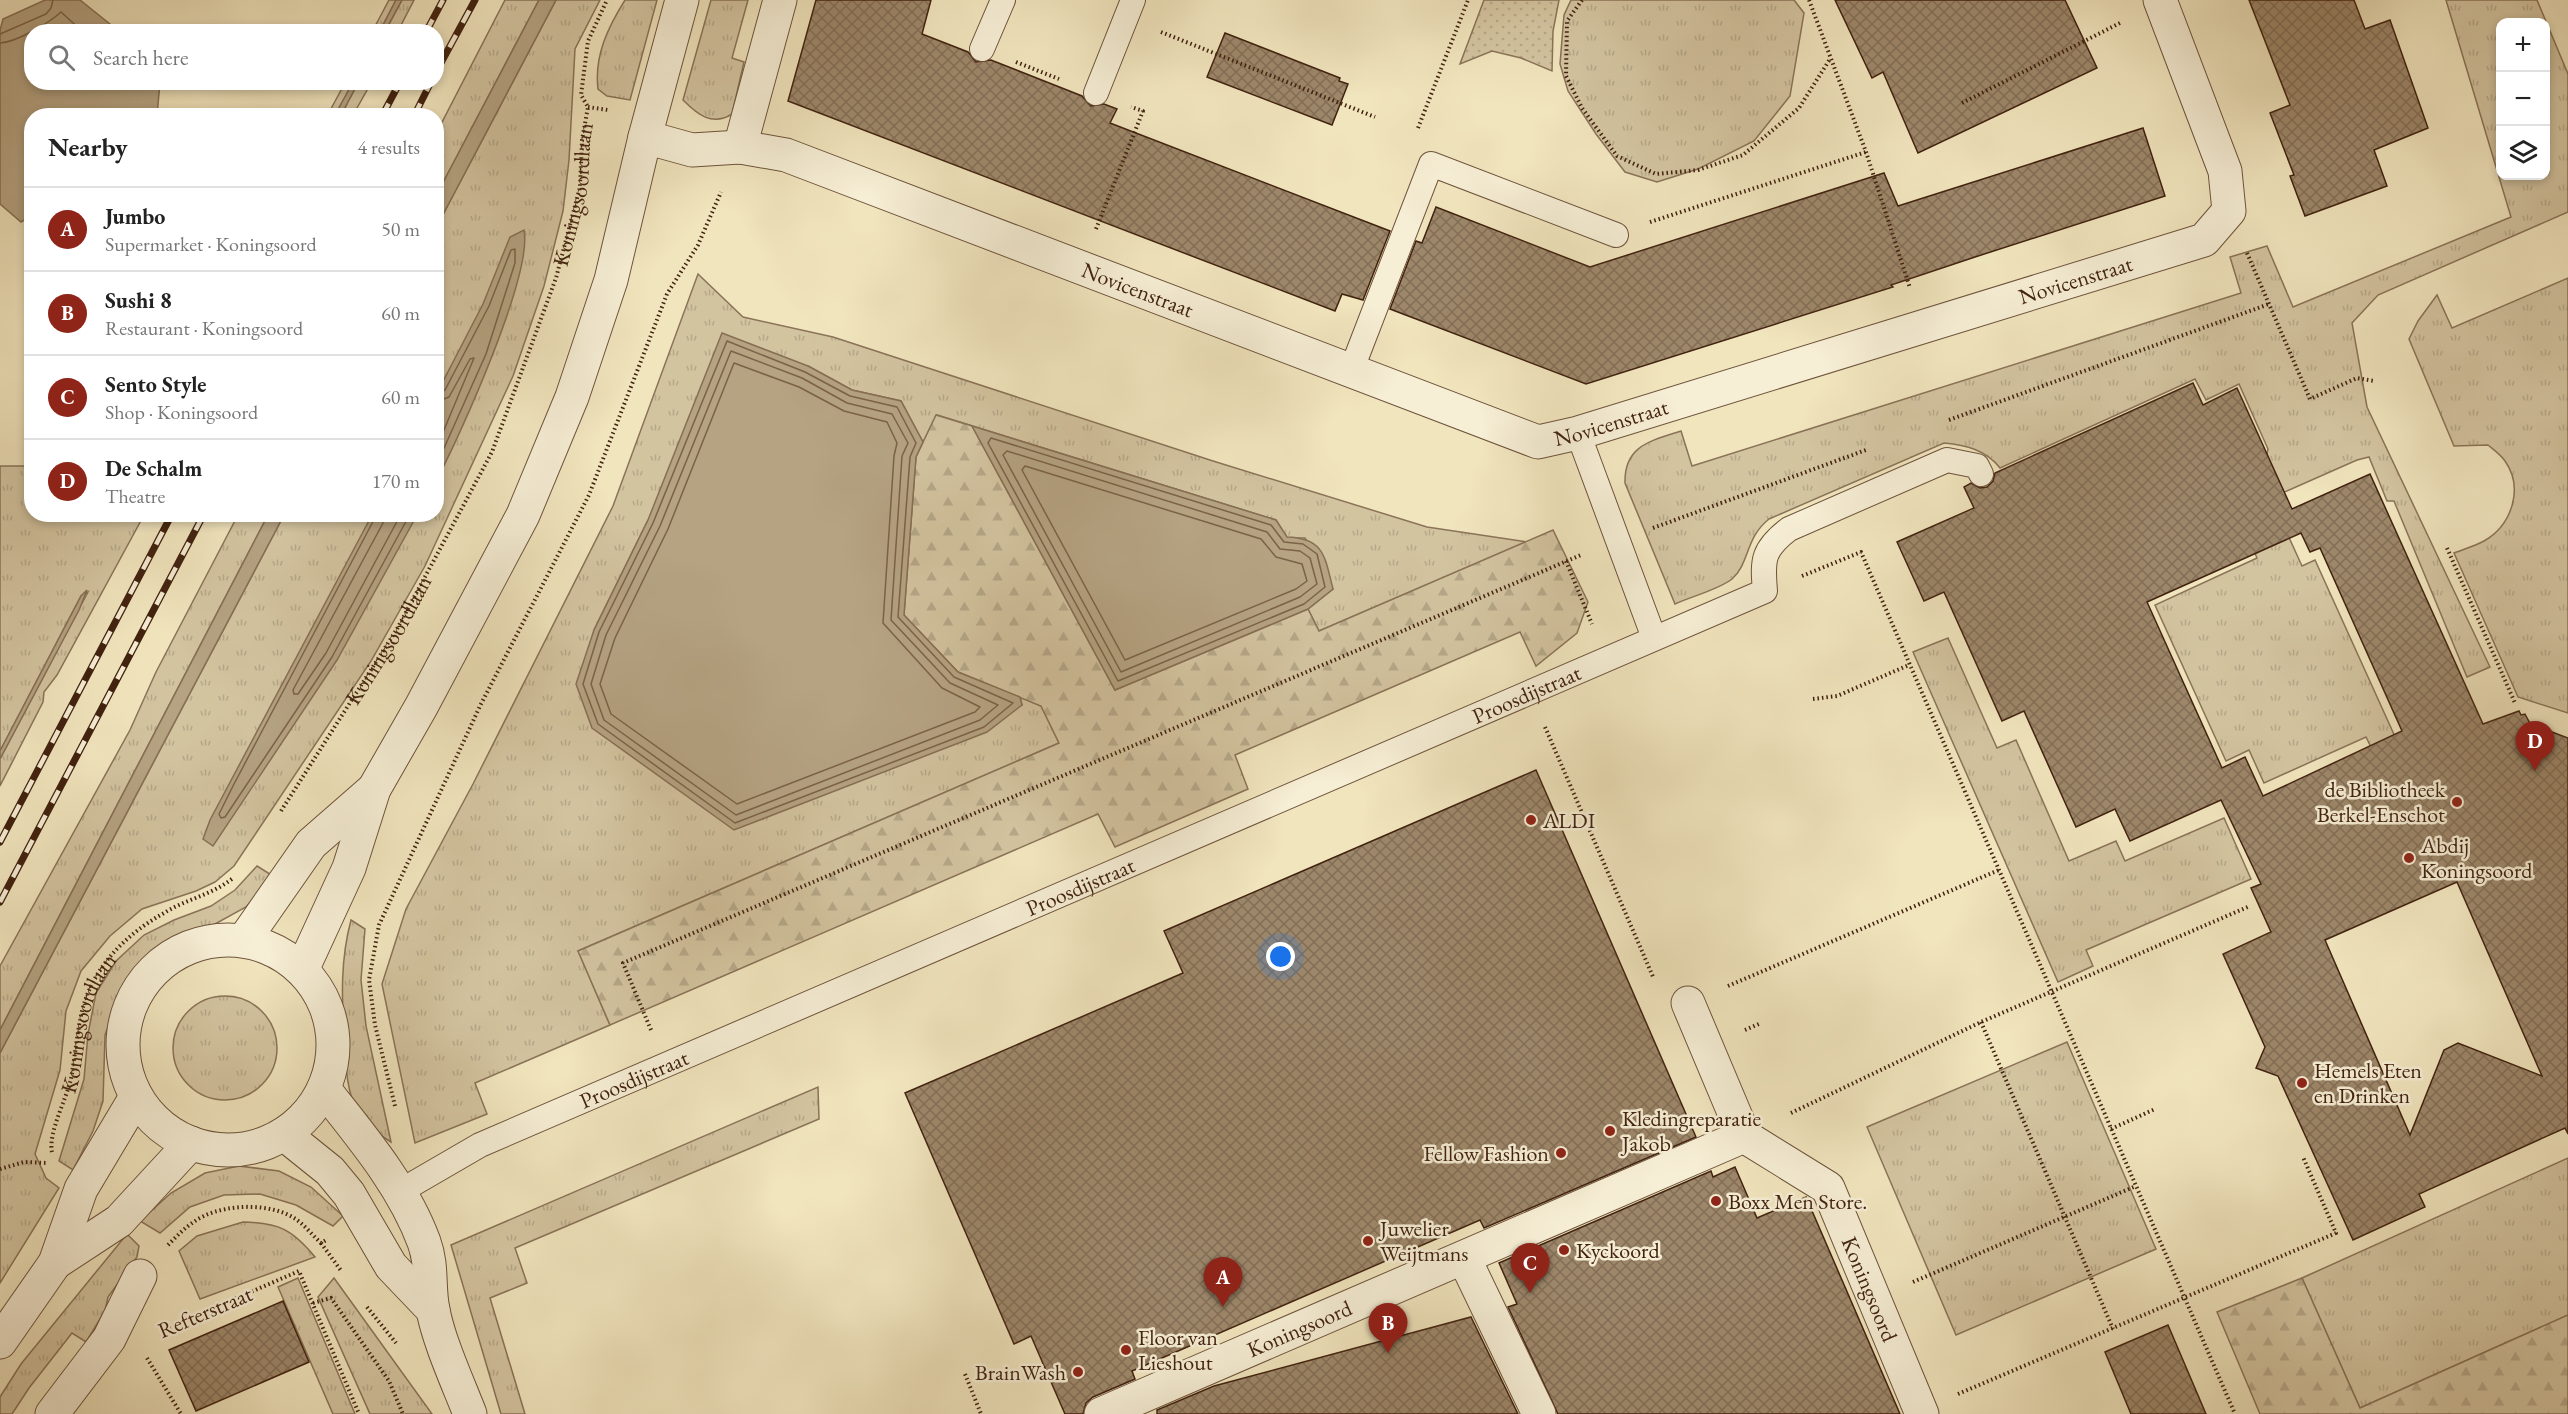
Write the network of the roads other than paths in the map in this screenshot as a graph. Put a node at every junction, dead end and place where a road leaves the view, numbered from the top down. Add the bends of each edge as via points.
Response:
1 (682, 0) edge
2 (780, 0) edge
3 (1003, 0) edge
4 (2160, 1) edge
5 (1129, 9) edge
6 (982, 49) road end
7 (1096, 93) road end
8 (645, 137) junction
9 (740, 147) junction
10 (1616, 235) dead end
11 (1351, 371) junction
12 (1578, 433) junction
13 (1981, 474) dead end
14 (1654, 638) junction
15 (374, 789) junction
16 (244, 940) junction
17 (302, 970) junction
18 (1688, 1003) road end
19 (324, 1089) junction
20 (136, 1097) junction
21 (284, 1134) junction
22 (1744, 1136) junction
23 (191, 1143) junction
24 (399, 1192) junction
25 (1464, 1258) junction
26 (55, 1263) junction
27 (140, 1276) dead end
28 (433, 1310) junction
29 (0, 1342) edge
30 (1922, 1412) edge
31 (52, 1414) edge
32 (470, 1414) edge
33 (1101, 1414) edge
34 (1539, 1414) edge

1 - 8 street
2 - 9 street
3 - 6 lane
4 - 12 street, Novicenstraat via 2224,171 2229,211 2204,240
5 - 7 lane
8 - 9 street, Novicenstraat via 692,150
8 - 15 street via 611,280 567,408 523,514
9 - 11 street, Novicenstraat via 786,155
10 - 11 lane via 1431,164
11 - 12 street, Novicenstraat via 1538,442
12 - 14 lane
13 - 14 lane, Proosdijstraat via 1977,466 1947,460 1789,528 1771,542 1762,565 1765,591
14 - 24 lane, Proosdijstraat via 480,1145
15 - 16 street via 311,844
15 - 17 street via 349,868
16 - 17 street via 275,950
16 - 20 street via 204,942 178,953 141,985 125,1020 123,1060
17 - 19 street via 326,1005 334,1047
18 - 22 street
19 - 21 street via 308,1115
19 - 24 street
20 - 23 street via 159,1125
20 - 26 street via 81,1189
21 - 23 street via 239,1150
21 - 28 street via 330,1171 391,1266
22 - 25 street, Koningsoord
22 - 30 street, Koningsoord via 1828,1188
23 - 26 street via 119,1221
24 - 28 street via 431,1263
25 - 33 street, Koningsoord
25 - 34 street
26 - 29 street
27 - 31 street, Refterstraat via 123,1340
28 - 32 street

